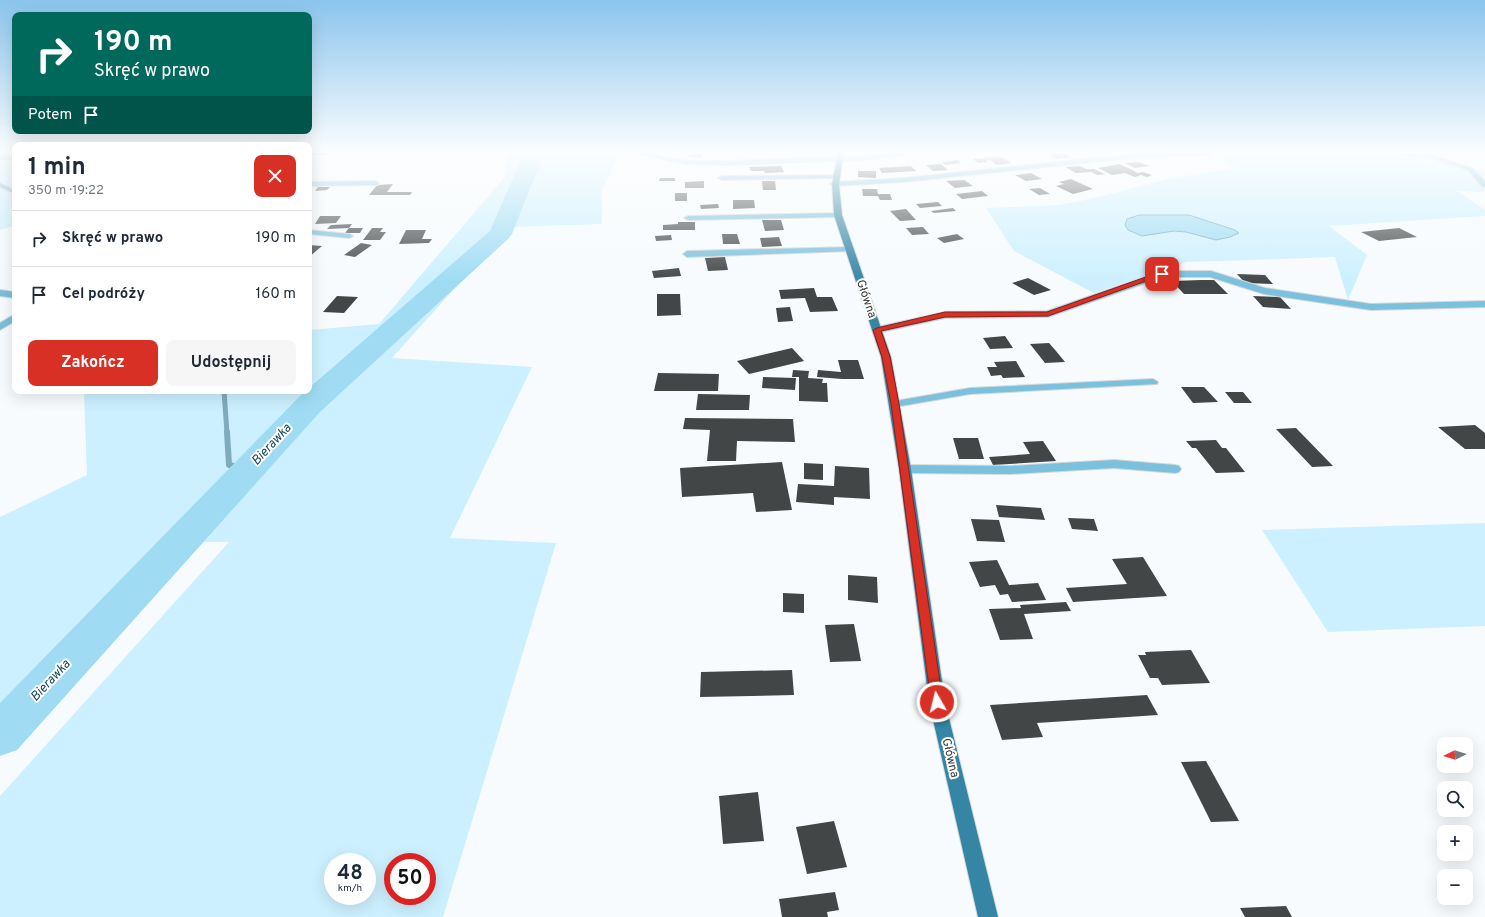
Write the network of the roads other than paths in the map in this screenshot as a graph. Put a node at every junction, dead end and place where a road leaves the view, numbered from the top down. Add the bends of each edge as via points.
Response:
1 (835, 196) edge
2 (838, 215) junction
3 (688, 218) dead end
4 (312, 232) edge
5 (349, 236) dead end
6 (850, 249) junction
7 (687, 254) dead end
8 (0, 293) edge
9 (12, 294) edge
10 (1485, 304) edge
11 (12, 320) edge
12 (0, 326) edge
13 (877, 330) junction
14 (1153, 382) dead end
15 (895, 404) junction
16 (906, 469) junction
17 (1175, 469) dead end
18 (988, 917) edge

1 - 2 main road, Główna
2 - 3 street
2 - 6 main road, Główna
4 - 5 street
6 - 7 street
6 - 13 main road, Główna
8 - 9 street
10 - 13 street via 1370,307 1264,291 1211,274 1162,274 1048,314 945,315
11 - 12 street
13 - 15 main road, Główna via 886,357
14 - 15 street via 970,391
15 - 16 main road, Główna
16 - 17 street via 1010,470 1114,464
16 - 18 main road, Główna via 937,702

